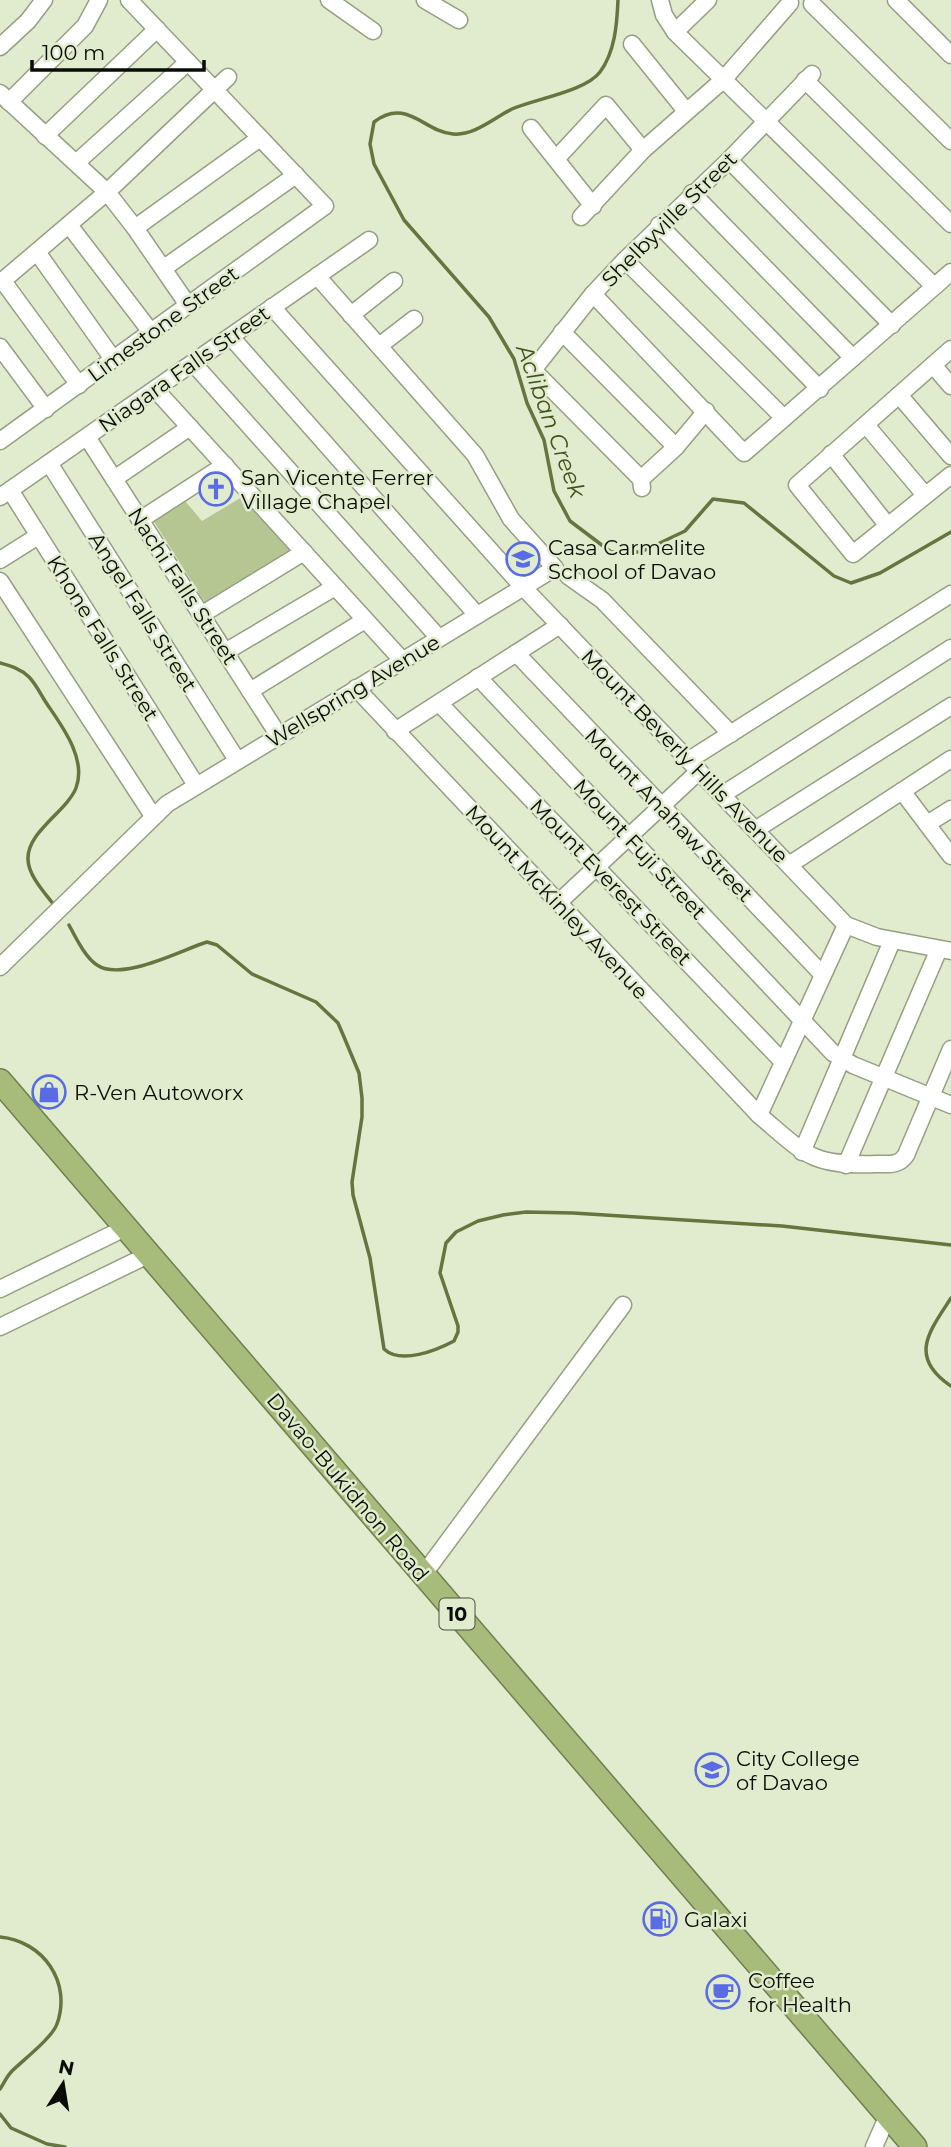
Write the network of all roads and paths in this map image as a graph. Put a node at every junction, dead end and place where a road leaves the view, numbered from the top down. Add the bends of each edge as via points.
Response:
1 (44, 0) edge
2 (99, 0) edge
3 (128, 0) edge
4 (330, 0) edge
5 (425, 0) edge
6 (660, 0) edge
7 (708, 0) edge
8 (789, 1) edge
9 (889, 1) edge
10 (814, 2) edge
11 (459, 20) dead end
12 (157, 29) junction
13 (373, 31) dead end
14 (675, 32) junction
15 (632, 44) dead end
16 (0, 47) edge
17 (951, 55) edge
18 (188, 62) junction
19 (228, 77) dead end
20 (723, 80) junction
21 (214, 90) junction
22 (5, 98) edge
23 (687, 111) junction
24 (766, 120) junction
25 (531, 128) dead end
26 (45, 136) junction
27 (260, 138) junction
28 (951, 141) edge
29 (642, 150) junction
30 (556, 159) junction
31 (729, 160) junction
32 (76, 163) junction
33 (296, 175) junction
34 (107, 192) junction
35 (692, 193) junction
36 (951, 224) edge
37 (69, 225) junction
38 (659, 225) junction
39 (135, 228) junction
40 (369, 240) dead end
41 (37, 252) junction
42 (625, 260) junction
43 (164, 268) junction
44 (951, 272) edge
45 (317, 276) junction
46 (394, 281) dead end
47 (2, 282) edge
48 (934, 286) junction
49 (593, 294) junction
50 (188, 305) junction
51 (272, 307) junction
52 (351, 315) junction
53 (414, 319) dead end
54 (892, 325) junction
55 (151, 332) junction
56 (562, 332) junction
57 (230, 337) junction
58 (379, 346) junction
59 (951, 349) edge
60 (3, 358) edge
61 (853, 358) junction
62 (113, 359) junction
63 (193, 363) junction
64 (933, 365) junction
65 (79, 385) junction
66 (951, 386) edge
67 (155, 389) junction
68 (820, 389) junction
69 (899, 395) junction
70 (46, 409) junction
71 (705, 411) junction
72 (784, 418) junction
73 (866, 425) junction
74 (190, 427) junction
75 (87, 437) junction
76 (0, 441) edge
77 (676, 447) junction
78 (831, 454) junction
79 (951, 456) edge
80 (49, 463) junction
81 (225, 465) junction
82 (951, 475) edge
83 (114, 479) junction
84 (5, 494) edge
85 (925, 495) junction
86 (140, 520) junction
87 (888, 526) junction
88 (38, 536) junction
89 (303, 552) junction
90 (0, 560) edge
91 (562, 572) junction
92 (0, 581) edge
93 (335, 587) junction
94 (523, 587) junction
95 (951, 594) edge
96 (201, 615) junction
97 (478, 615) junction
98 (365, 620) junction
99 (560, 625) junction
100 (439, 638) junction
101 (951, 648) edge
102 (225, 652) junction
103 (516, 653) junction
104 (402, 660) junction
105 (478, 677) junction
106 (356, 688) junction
107 (250, 691) junction
108 (439, 702) junction
109 (951, 706) edge
110 (395, 731) junction
111 (731, 734) junction
112 (279, 736) junction
113 (951, 759) edge
114 (237, 760) junction
115 (694, 766) junction
116 (196, 785) junction
117 (902, 791) junction
118 (722, 795) junction
119 (660, 807) junction
120 (951, 809) edge
121 (153, 816) junction
122 (927, 824) junction
123 (755, 830) junction
124 (628, 838) junction
125 (951, 856) edge
126 (789, 865) junction
127 (596, 867) junction
128 (558, 903) junction
129 (846, 925) junction
130 (892, 940) junction
131 (945, 950) edge
132 (0, 967) edge
133 (823, 975) junction
134 (802, 1021) junction
135 (951, 1050) edge
136 (841, 1059) junction
137 (783, 1062) junction
138 (883, 1078) junction
139 (0, 1081) edge
140 (930, 1098) junction
141 (951, 1105) edge
142 (759, 1115) junction
143 (802, 1152) junction
144 (846, 1165) junction
145 (127, 1227) junction
146 (150, 1254) junction
147 (0, 1289) edge
148 (623, 1305) dead end
149 (0, 1327) edge
150 (423, 1574) junction
151 (888, 2115) junction
152 (874, 2147) edge
153 (915, 2147) edge

1 - 16 street
2 - 22 street via 85,26
3 - 12 street
4 - 13 street
5 - 11 street
6 - 14 street
7 - 14 street
8 - 10 street via 801,9
8 - 20 street
9 - 17 street
10 - 28 street
12 - 18 street
12 - 26 street
14 - 20 street
15 - 23 street
18 - 21 street
18 - 32 street
19 - 21 street
20 - 23 street
20 - 24 street
21 - 27 street
21 - 34 street
22 - 26 street
23 - 29 street
24 - 31 street, Shelbyville Street
24 - 36 street, Shelbyville Street via 808,77
24 - 48 street
25 - 30 street
26 - 32 street
27 - 33 street
27 - 39 street
29 - 30 street via 606,105
29 - 30 street via 587,211
31 - 35 street, Shelbyville Street
31 - 54 street
32 - 34 street
33 - 43 street
33 - 50 street, Limestone Street via 325,206
34 - 37 street
34 - 39 street
35 - 38 street, Shelbyville Street
35 - 61 street
37 - 41 street
37 - 55 street
38 - 42 street, Shelbyville Street
38 - 68 street
39 - 43 street
40 - 45 street, Niagara Falls Street
41 - 47 street
41 - 62 street
42 - 49 street, Shelbyville Street
42 - 72 street
43 - 50 street
44 - 48 street
45 - 51 street, Niagara Falls Street
45 - 52 street
46 - 52 street
47 - 65 street
48 - 54 street
49 - 56 street, Shelbyville Street
49 - 71 street
50 - 55 street, Limestone Street
51 - 57 street, Niagara Falls Street
51 - 94 street, Mount Beverly Hills Avenue
52 - 58 street
53 - 58 street
54 - 61 street
55 - 62 street, Limestone Street
56 - 77 street
56 - 77 street, Shelbyville Street via 533,370 641,483
57 - 63 street, Niagara Falls Street
57 - 97 street
58 - 91 street via 475,456 503,509
59 - 64 street
60 - 70 street
61 - 68 street
62 - 65 street, Limestone Street
63 - 67 street, Niagara Falls Street
63 - 100 street
64 - 66 street
64 - 69 street
65 - 70 street, Limestone Street
67 - 74 street
67 - 75 street, Niagara Falls Street
68 - 72 street
69 - 73 street
69 - 79 street
70 - 76 street, Limestone Street
71 - 72 street via 744,453
71 - 77 street
73 - 78 street
73 - 85 street
74 - 81 street
74 - 83 street
75 - 80 street, Niagara Falls Street
75 - 83 street, Nachi Falls Street
78 - 87 street
78 - 87 street via 797,485 853,554
80 - 84 street, Niagara Falls Street
80 - 114 street, Angel Falls Street
81 - 86 street
81 - 89 street
82 - 85 street
83 - 86 street, Nachi Falls Street
84 - 88 street, Khone Falls Street
85 - 87 street
86 - 96 street, Nachi Falls Street
88 - 90 street
88 - 116 street, Khone Falls Street
89 - 93 street
89 - 96 street
91 - 94 street, Wellspring Avenue
91 - 111 street via 601,600
92 - 121 street
93 - 98 street
93 - 102 street
94 - 97 street, Wellspring Avenue
94 - 99 street, Mount Beverly Hills Avenue
95 - 111 street
96 - 102 street, Nachi Falls Street
97 - 100 street, Wellspring Avenue
98 - 104 street
98 - 107 street
99 - 103 street
99 - 115 street, Mount Beverly Hills Avenue
100 - 104 street, Wellspring Avenue
101 - 118 street
102 - 107 street, Nachi Falls Street
103 - 105 street
103 - 119 street, Mount Anahaw Street
104 - 106 street, Wellspring Avenue
105 - 108 street
105 - 124 street, Mount Fuji Street
106 - 110 street, Mount McKinley Avenue
106 - 112 street, Wellspring Avenue
107 - 112 street, Nachi Falls Street
108 - 110 street
108 - 127 street, Mount Everest Street
109 - 123 street
110 - 128 street, Mount McKinley Avenue
111 - 115 street
112 - 114 street, Wellspring Avenue
113 - 117 street
114 - 116 street, Wellspring Avenue
115 - 118 street, Mount Beverly Hills Avenue
115 - 119 street
116 - 121 street, Wellspring Avenue
117 - 122 street
117 - 126 street
118 - 123 street, Mount Beverly Hills Avenue
119 - 124 street
119 - 133 street, Mount Anahaw Street
120 - 122 street
121 - 132 street, Wellspring Avenue
122 - 125 street
123 - 126 street, Mount Beverly Hills Avenue
124 - 127 street
124 - 134 street, Mount Fuji Street
126 - 129 street, Mount Beverly Hills Avenue
127 - 128 street
127 - 137 street, Mount Everest Street
128 - 142 street, Mount McKinley Avenue
129 - 130 street
129 - 133 street
130 - 131 street
130 - 136 street
131 - 138 street
133 - 134 street
134 - 136 street, Mount Fuji Street
134 - 137 street
135 - 140 street
136 - 138 street, Mount Fuji Street
136 - 143 street
137 - 142 street
138 - 140 street, Mount Fuji Street
138 - 144 street
139 - 145 highway, Davao-Bukidnon Road / 10
140 - 141 street, Mount Fuji Street
140 - 144 street via 900,1162
142 - 143 street, Mount McKinley Avenue
143 - 144 street via 816,1160
145 - 146 highway, Davao-Bukidnon Road / 10
145 - 147 street
146 - 149 street
146 - 150 highway, Davao-Bukidnon Road / 10
148 - 150 street
150 - 151 highway, Davao-Bukidnon Road / 10
151 - 152 street
151 - 153 highway, Davao-Bukidnon Road / 10

